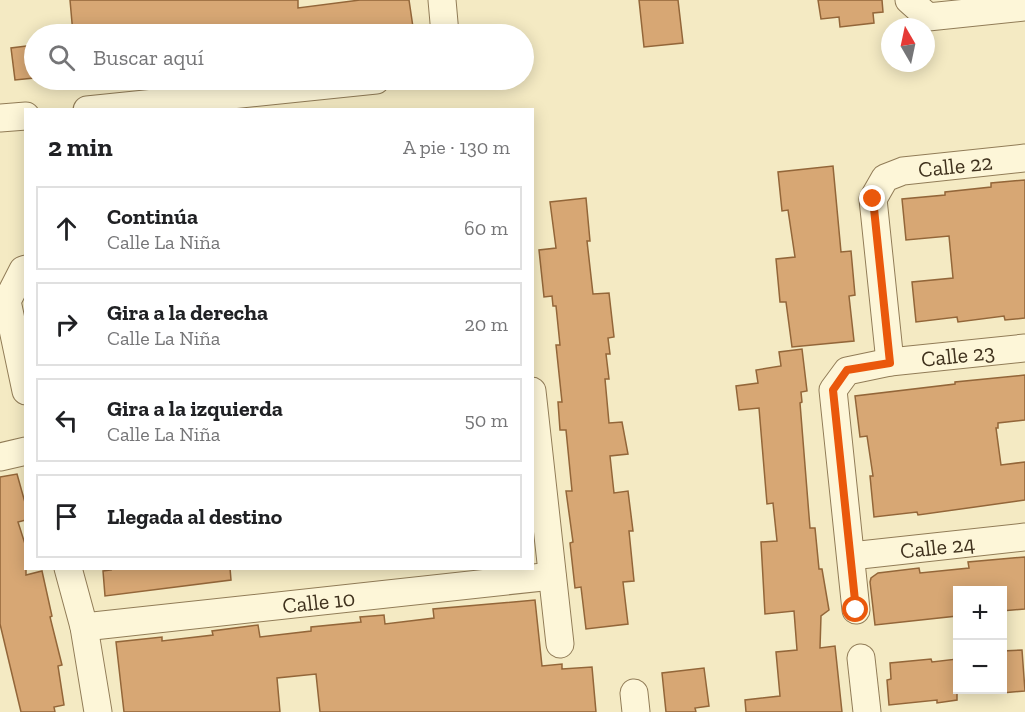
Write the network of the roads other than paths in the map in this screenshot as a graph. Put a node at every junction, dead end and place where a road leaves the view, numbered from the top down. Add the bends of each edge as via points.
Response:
1 (442, 0) edge
2 (1025, 7) edge
3 (919, 8) edge
4 (444, 24) edge
5 (280, 90) edge
6 (106, 108) edge
7 (24, 116) edge
8 (0, 118) edge
9 (1025, 158) edge
10 (24, 269) edge
11 (1025, 348) edge
12 (890, 363) junction
13 (24, 382) edge
14 (534, 404) edge
15 (24, 451) edge
16 (0, 457) edge
17 (1025, 537) edge
18 (851, 556) junction
19 (69, 570) edge
20 (552, 576) junction
21 (856, 610) dead end
22 (84, 627) junction
23 (560, 644) dead end
24 (861, 658) dead end
25 (98, 712) edge
26 (867, 712) edge

1 - 4 street
2 - 3 street
5 - 6 street
7 - 8 street
9 - 12 street, Calle 22 via 903,171 885,178 873,199
10 - 13 street via 7,301
11 - 12 street, Calle 23
12 - 18 street, Calle 23 via 847,370 833,390
14 - 20 street
15 - 16 street
17 - 18 street, Calle 24
18 - 21 street, Calle 23
19 - 22 street
20 - 22 street, Calle 10
20 - 23 street
22 - 25 street
24 - 26 street

